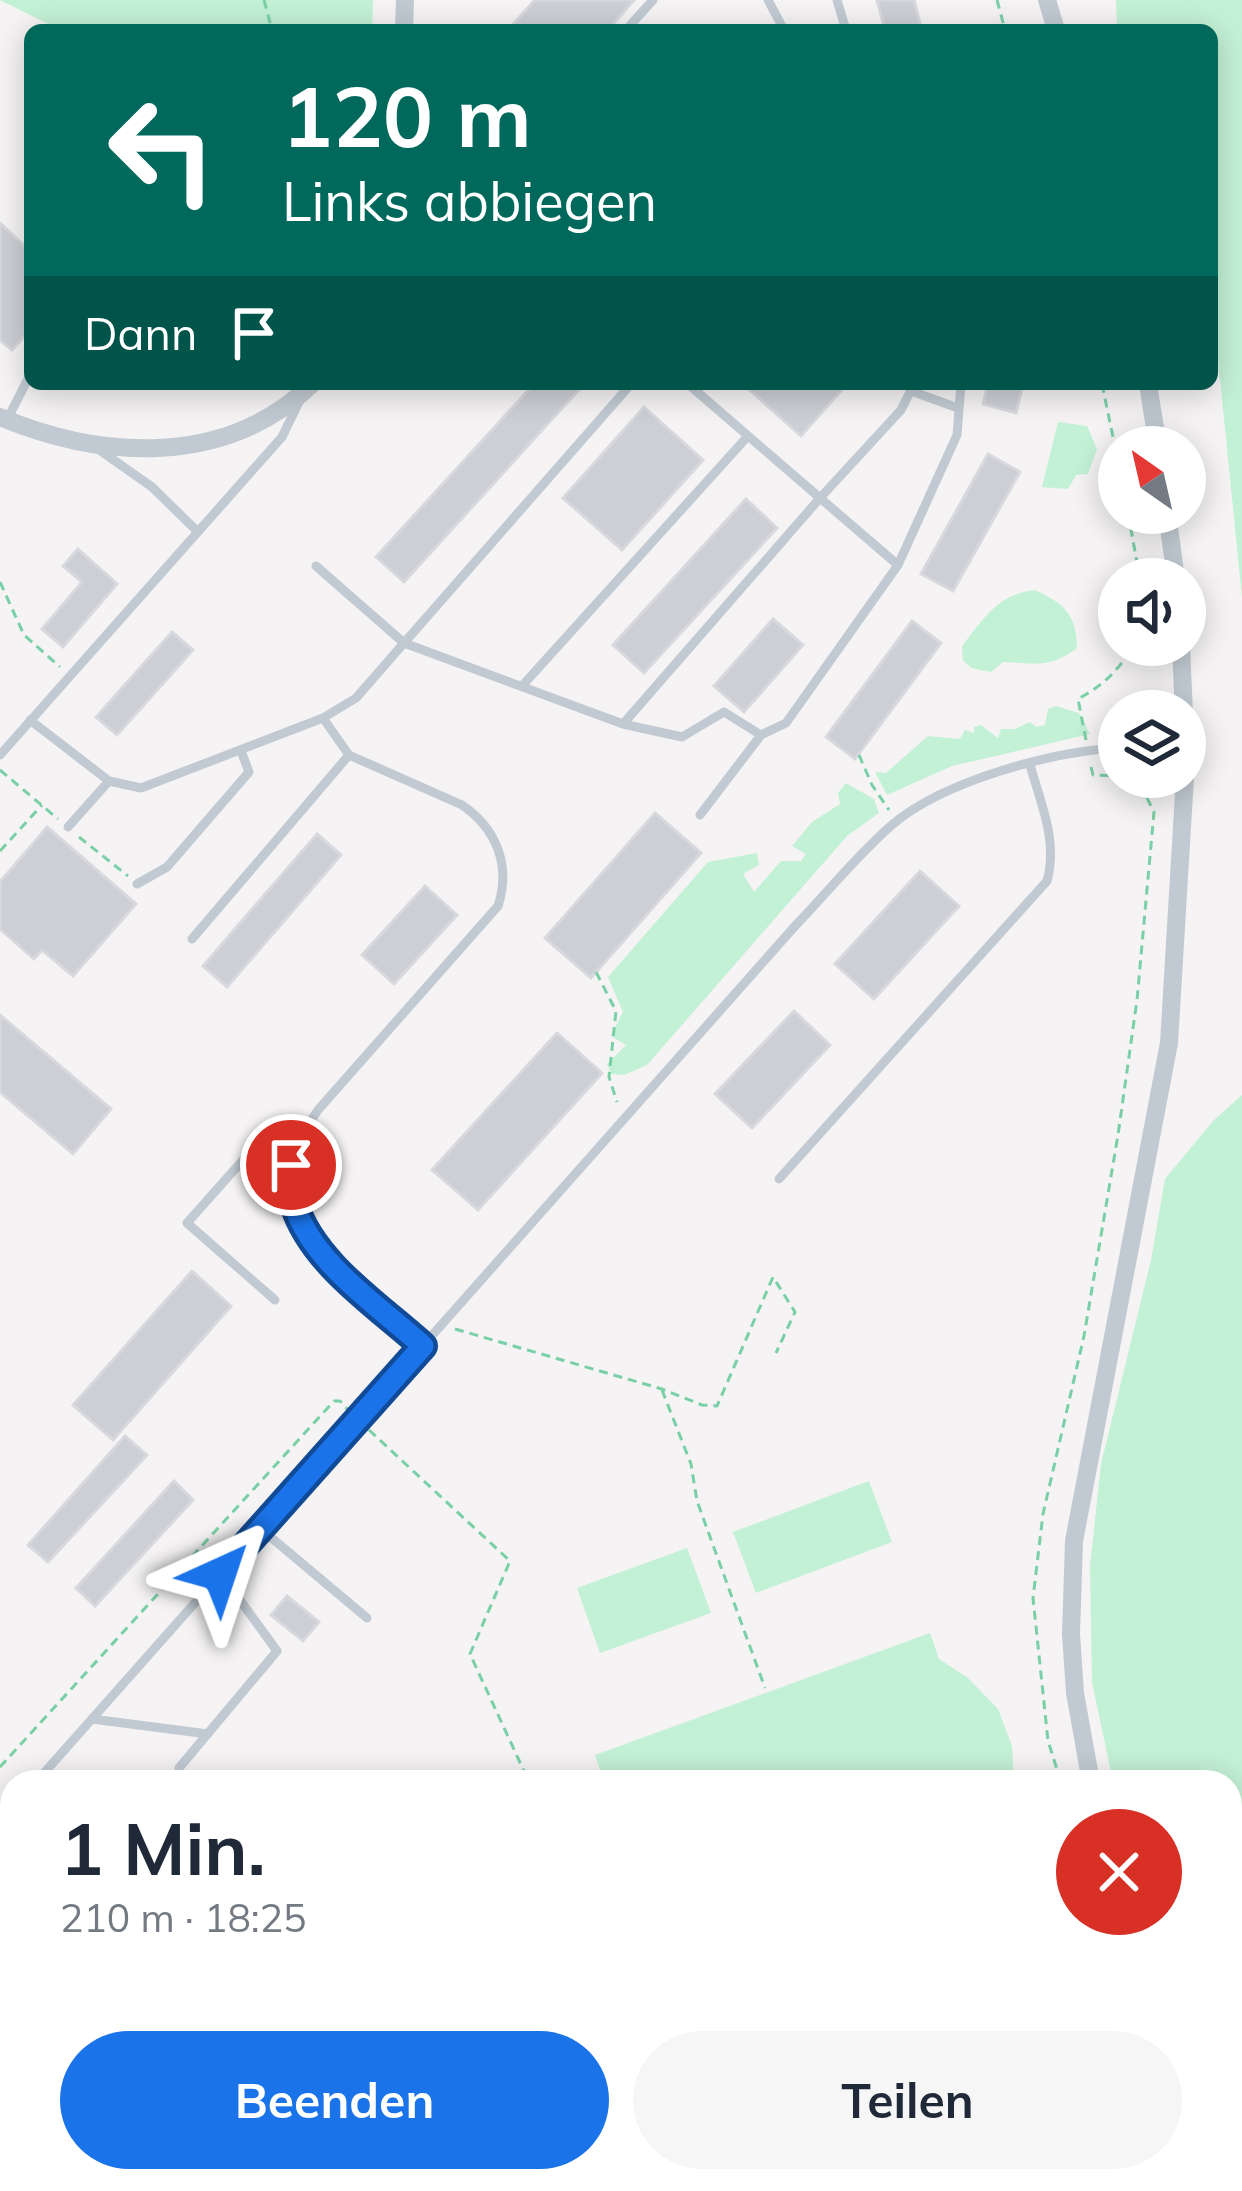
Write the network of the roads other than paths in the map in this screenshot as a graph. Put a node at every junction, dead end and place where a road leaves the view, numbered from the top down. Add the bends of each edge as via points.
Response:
1 (653, 0) edge
2 (631, 24) edge
3 (24, 385) edge
4 (304, 390) edge
5 (306, 390) edge
6 (626, 390) edge
7 (695, 390) edge
8 (912, 390) edge
9 (917, 390) edge
10 (961, 390) edge
11 (1149, 390) edge
12 (958, 409) junction
13 (4, 419) edge
14 (1155, 426) edge
15 (748, 436) junction
16 (94, 446) junction
17 (820, 498) junction
18 (199, 532) junction
19 (898, 565) junction
20 (316, 566) dead end
21 (404, 643) junction
22 (522, 686) junction
23 (323, 718) junction
24 (30, 720) junction
25 (623, 724) junction
26 (760, 736) junction
27 (1098, 750) edge
28 (241, 751) junction
29 (0, 755) edge
30 (349, 755) junction
31 (1030, 765) junction
32 (110, 781) junction
33 (1185, 798) edge
34 (700, 814) dead end
35 (68, 827) dead end
36 (137, 884) dead end
37 (192, 938) dead end
38 (297, 1150) junction
39 (778, 1179) dead end
40 (275, 1300) dead end
41 (423, 1346) junction
42 (261, 1529) junction
43 (220, 1574) junction
44 (367, 1618) dead end
45 (92, 1719) junction
46 (208, 1734) junction
47 (179, 1768) dead end
48 (47, 1770) edge
49 (1089, 1770) edge

1 - 2 lane
3 - 13 lane
4 - 16 street via 261,420 206,442 151,450
5 - 18 lane via 282,437
6 - 21 lane
7 - 15 lane
8 - 17 lane
9 - 12 lane
10 - 12 lane
11 - 14 street
12 - 19 lane via 957,435
13 - 16 street
15 - 17 lane
15 - 22 lane
16 - 18 lane
17 - 19 lane
17 - 25 lane
18 - 24 lane
19 - 26 lane via 786,723
20 - 21 lane
21 - 22 lane
21 - 23 lane via 356,698
22 - 25 lane
23 - 28 lane
23 - 30 lane
24 - 29 lane
24 - 32 lane
25 - 26 lane via 682,737 724,712
26 - 34 lane
27 - 31 lane
28 - 32 lane via 157,784 124,788
28 - 36 lane via 249,772 167,867
30 - 37 lane
30 - 38 lane via 479,817 499,849 504,888 499,906 318,1110
31 - 39 lane via 1051,836 1047,881
31 - 41 lane via 933,796 897,821
32 - 35 lane
33 - 49 street via 1168,1042 1074,1541 1071,1634
38 - 40 lane via 251,1151 188,1223
38 - 41 lane via 293,1202 312,1239
41 - 42 lane
42 - 43 lane
42 - 44 lane
43 - 45 lane
43 - 46 lane via 277,1652
45 - 46 lane
45 - 48 lane
46 - 47 lane

